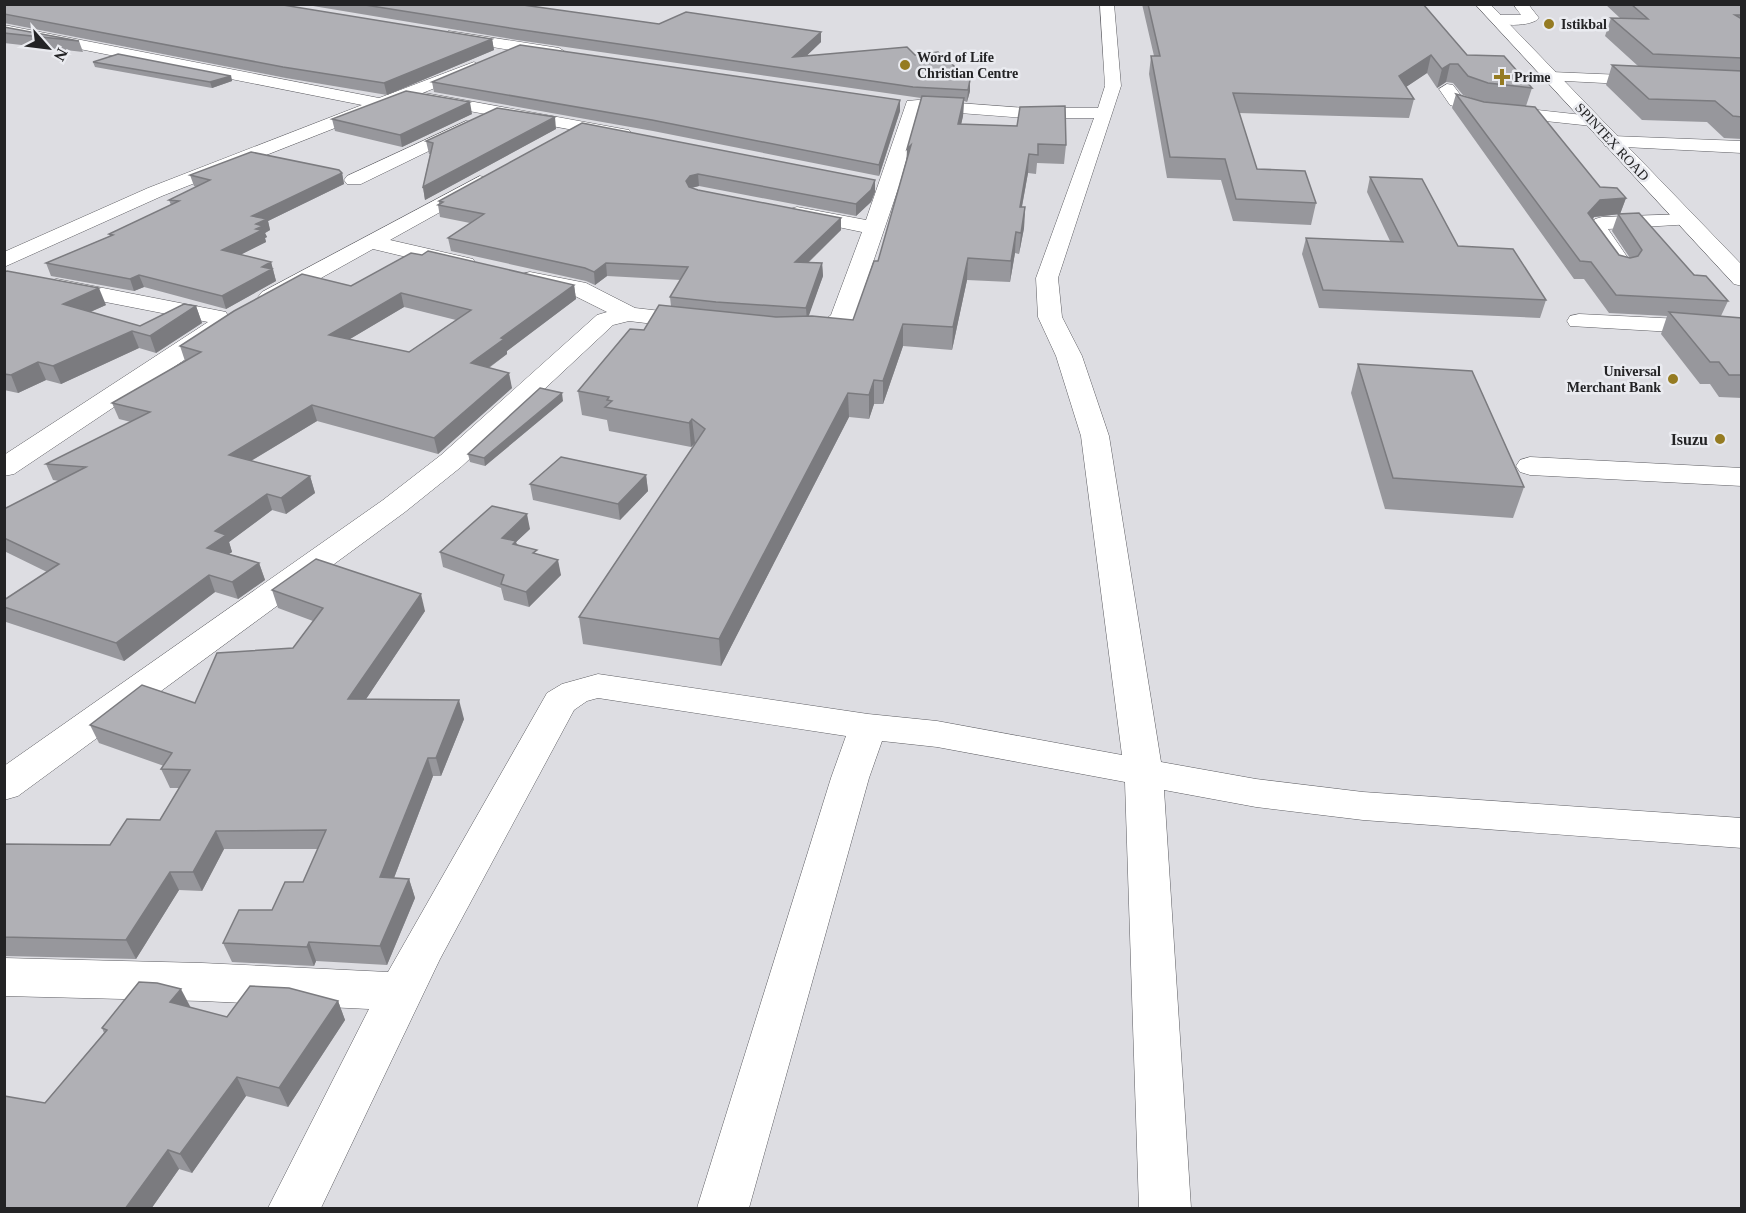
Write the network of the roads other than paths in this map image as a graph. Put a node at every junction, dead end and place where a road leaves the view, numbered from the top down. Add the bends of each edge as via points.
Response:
1 (1107, 4) edge
2 (1482, 4) edge
3 (1520, 4) edge
4 (1496, 19) junction
5 (4, 29) edge
6 (428, 33) edge
7 (525, 40) junction
8 (576, 56) edge
9 (1551, 77) junction
10 (1742, 85) edge
11 (1447, 89) edge
12 (407, 95) junction
13 (383, 104) junction
14 (497, 111) junction
15 (1105, 113) junction
16 (1592, 121) junction
17 (581, 126) junction
18 (643, 138) edge
19 (1612, 142) junction
20 (551, 143) edge
21 (1742, 147) edge
22 (501, 170) edge
23 (354, 180) dead end
24 (867, 182) edge
25 (889, 186) junction
26 (781, 210) edge
27 (1686, 220) junction
28 (874, 228) junction
29 (370, 242) junction
30 (1623, 266) edge
31 (482, 268) edge
32 (504, 273) edge
33 (16, 274) edge
34 (1742, 279) edge
35 (239, 314) junction
36 (629, 314) junction
37 (1579, 321) dead end
38 (717, 325) edge
39 (1742, 329) edge
40 (783, 330) edge
41 (1530, 466) dead end
42 (4, 468) edge
43 (1742, 477) edge
44 (868, 727) junction
45 (1144, 774) junction
46 (4, 786) edge
47 (1742, 833) edge
48 (4, 977) edge
49 (400, 992) junction
50 (294, 1209) edge
51 (723, 1209) edge
52 (1165, 1209) edge

1 - 15 street via 1113,86
2 - 4 street, SPINTEX ROAD
3 - 4 street via 1532,18
4 - 9 street, SPINTEX ROAD
5 - 13 street
6 - 7 street via 498,44
7 - 8 street
7 - 12 street
9 - 10 street
9 - 16 street, SPINTEX ROAD
11 - 16 street via 1464,105 1480,109
12 - 13 street
12 - 14 street
13 - 33 street via 155,192
14 - 17 street
14 - 23 street
15 - 25 street via 1026,113 908,104
15 - 45 street via 1047,278 1050,316 1069,356 1095,436
16 - 19 street, SPINTEX ROAD
17 - 18 street
17 - 20 street
19 - 21 street
19 - 27 street, SPINTEX ROAD
22 - 29 street
24 - 25 street
25 - 28 street
26 - 28 street
27 - 30 street via 1602,223 1596,230
27 - 34 street, SPINTEX ROAD
28 - 40 street via 842,318 823,328
29 - 31 street
29 - 35 street
32 - 36 street via 578,288
33 - 35 street
35 - 42 street
36 - 38 street
36 - 46 street via 605,320 451,461 394,506
37 - 39 street
41 - 43 street
44 - 45 street via 937,734
44 - 49 street via 598,686 575,692 560,702
44 - 51 street
45 - 47 street via 1363,806
45 - 52 street
48 - 49 street via 202,981
49 - 50 street

